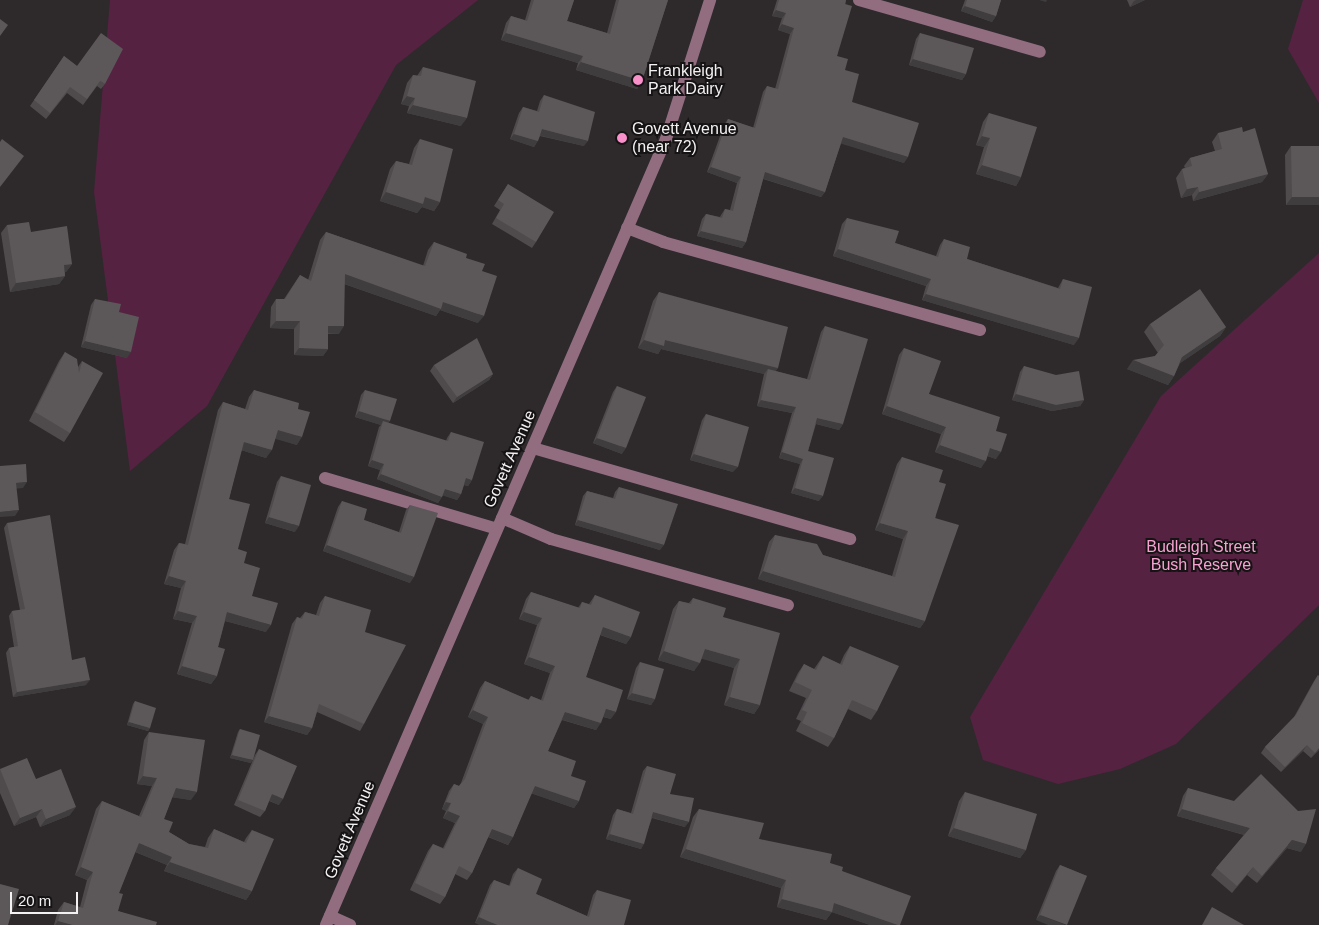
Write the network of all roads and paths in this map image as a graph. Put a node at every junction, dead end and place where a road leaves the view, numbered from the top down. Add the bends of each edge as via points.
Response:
1 (710, 0) edge
2 (859, 0) edge
3 (1040, 52) dead end
4 (627, 228) junction
5 (980, 330) dead end
6 (534, 448) junction
7 (325, 478) dead end
8 (500, 524) junction
9 (850, 539) dead end
10 (788, 605) dead end
11 (328, 921) edge
12 (350, 925) edge

1 - 4 street, Govett Avenue via 682,98
2 - 3 street
4 - 5 street via 663,242
4 - 6 street, Govett Avenue
6 - 8 street, Govett Avenue
6 - 9 street
7 - 8 street
8 - 10 street
8 - 11 street, Govett Avenue
11 - 12 street

